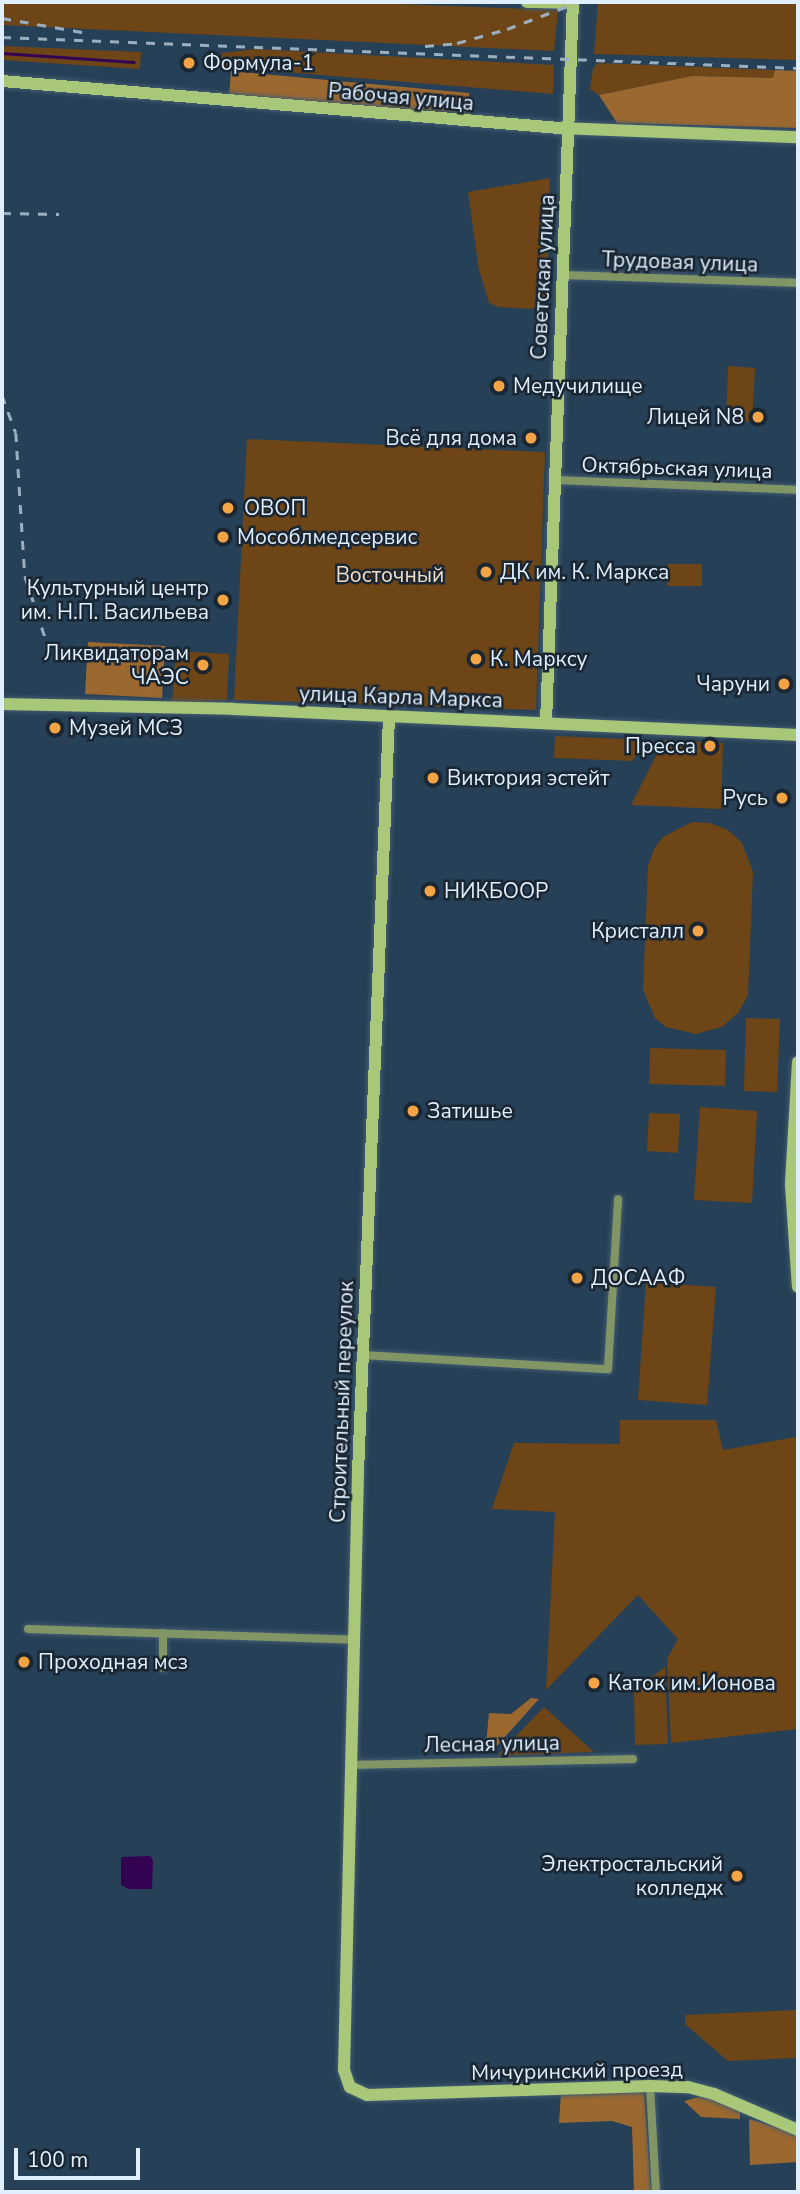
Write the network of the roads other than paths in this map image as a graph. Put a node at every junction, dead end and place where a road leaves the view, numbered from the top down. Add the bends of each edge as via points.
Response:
1 (527, 2) edge
2 (573, 3) edge
3 (2, 81) edge
4 (569, 129) junction
5 (798, 138) edge
6 (561, 275) junction
7 (798, 283) edge
8 (554, 480) junction
9 (798, 490) edge
10 (2, 704) edge
11 (389, 717) junction
12 (546, 723) junction
13 (798, 735) edge
14 (798, 1062) edge
15 (618, 1199) dead end
16 (796, 1228) edge
17 (798, 1287) edge
18 (362, 1355) junction
19 (27, 1629) dead end
20 (163, 1633) junction
21 (355, 1640) junction
22 (163, 1668) dead end
23 (633, 1759) dead end
24 (352, 1765) junction
25 (650, 2086) junction
26 (351, 2087) joint
27 (798, 2130) edge
28 (656, 2192) edge

1 - 2 street
2 - 4 street, Советская улица
3 - 4 street, Рабочая улица
4 - 5 street, Рабочая улица
4 - 6 street, Советская улица
6 - 7 street, Трудовая улица
6 - 8 street, Советская улица
8 - 9 street, Октябрьская улица
8 - 12 street, Советская улица
10 - 11 street, улица Карла Маркса
11 - 12 street, улица Карла Маркса
11 - 18 street, Строительный переулок
12 - 13 street, улица Карла Маркса
14 - 16 street via 792,1176
15 - 18 street via 608,1369
16 - 17 street
18 - 21 street, Строительный переулок
19 - 20 street
20 - 21 street
20 - 22 street
21 - 24 street, Строительный переулок
23 - 24 street, Лесная улица
24 - 26 street, Строительный переулок via 344,2070
25 - 26 street, Мичуринский проезд via 367,2095
25 - 27 street, Мичуринский проезд via 702,2090
25 - 28 street

